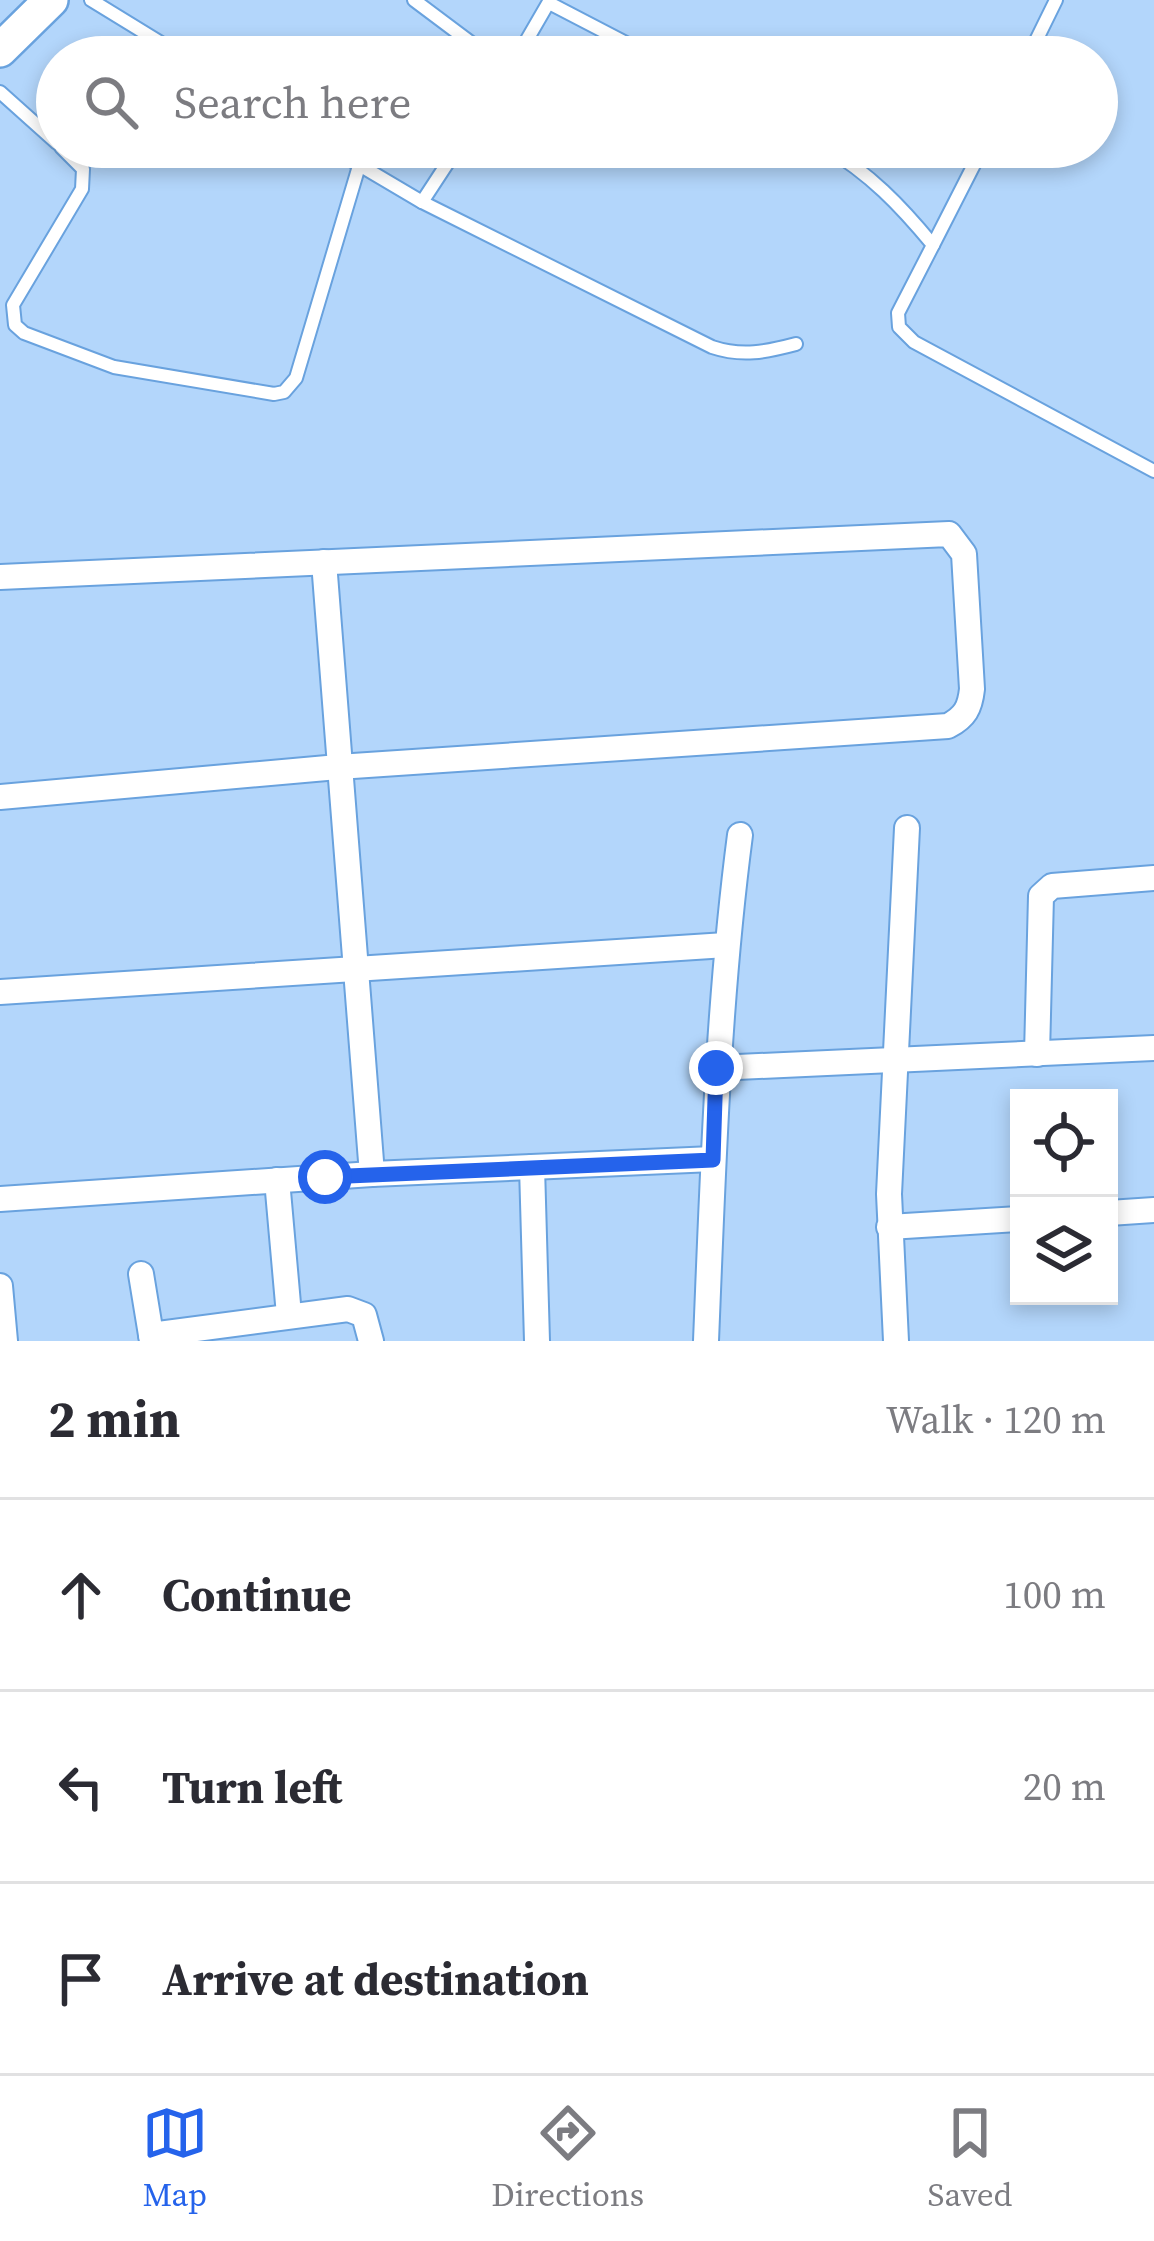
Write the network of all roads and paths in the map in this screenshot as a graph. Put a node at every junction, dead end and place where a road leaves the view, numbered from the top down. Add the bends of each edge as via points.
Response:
1 (51, 0) edge
2 (92, 0) edge
3 (414, 0) edge
4 (1056, 0) edge
5 (549, 2) edge
6 (150, 36) edge
7 (462, 36) edge
8 (529, 36) edge
9 (613, 36) edge
10 (1038, 36) edge
11 (0, 50) edge
12 (0, 92) edge
13 (36, 124) edge
14 (82, 168) edge
15 (358, 168) edge
16 (362, 168) edge
17 (444, 168) edge
18 (860, 168) edge
19 (972, 168) edge
20 (422, 202) junction
21 (933, 245) junction
22 (796, 344) dead end
23 (1154, 471) edge
24 (324, 562) junction
25 (0, 578) edge
26 (338, 767) junction
27 (0, 796) edge
28 (907, 828) dead end
29 (740, 835) dead end
30 (1154, 878) edge
31 (726, 945) junction
32 (355, 968) junction
33 (0, 992) edge
34 (1154, 1048) edge
35 (1037, 1054) junction
36 (897, 1060) junction
37 (716, 1068) junction
38 (713, 1160) junction
39 (532, 1166) junction
40 (372, 1174) junction
41 (277, 1180) junction
42 (0, 1199) edge
43 (1154, 1210) edge
44 (1118, 1212) edge
45 (1010, 1220) edge
46 (889, 1227) junction
47 (141, 1274) dead end
48 (0, 1286) edge
49 (290, 1316) junction
50 (152, 1338) edge
51 (5, 1341) edge
52 (371, 1341) edge
53 (537, 1341) edge
54 (706, 1341) edge
55 (896, 1341) edge

1 - 11 main road
2 - 6 lane
3 - 7 lane
4 - 10 lane
5 - 8 lane
5 - 9 lane
12 - 13 lane
14 - 15 lane via 82,189 13,305 14,325 114,368 274,394 296,378
16 - 20 lane
17 - 20 lane
18 - 21 lane
19 - 21 lane
20 - 22 lane via 733,354
21 - 23 lane via 898,313 899,328
24 - 25 street
24 - 26 street
24 - 26 street via 933,532 949,534 964,554 971,703 948,726
26 - 27 street
26 - 32 street
28 - 36 street
29 - 31 street
30 - 35 street via 1052,886 1040,896
31 - 32 street
31 - 37 street
32 - 33 street
32 - 40 street
34 - 35 street
35 - 36 street
36 - 37 street
36 - 46 street
37 - 38 street
38 - 39 street
38 - 54 street
39 - 40 street
39 - 53 street
40 - 41 street
41 - 42 street
41 - 49 street
43 - 44 street
45 - 46 street
46 - 55 street
47 - 50 street
48 - 51 street
49 - 50 street
49 - 52 street via 358,1310

